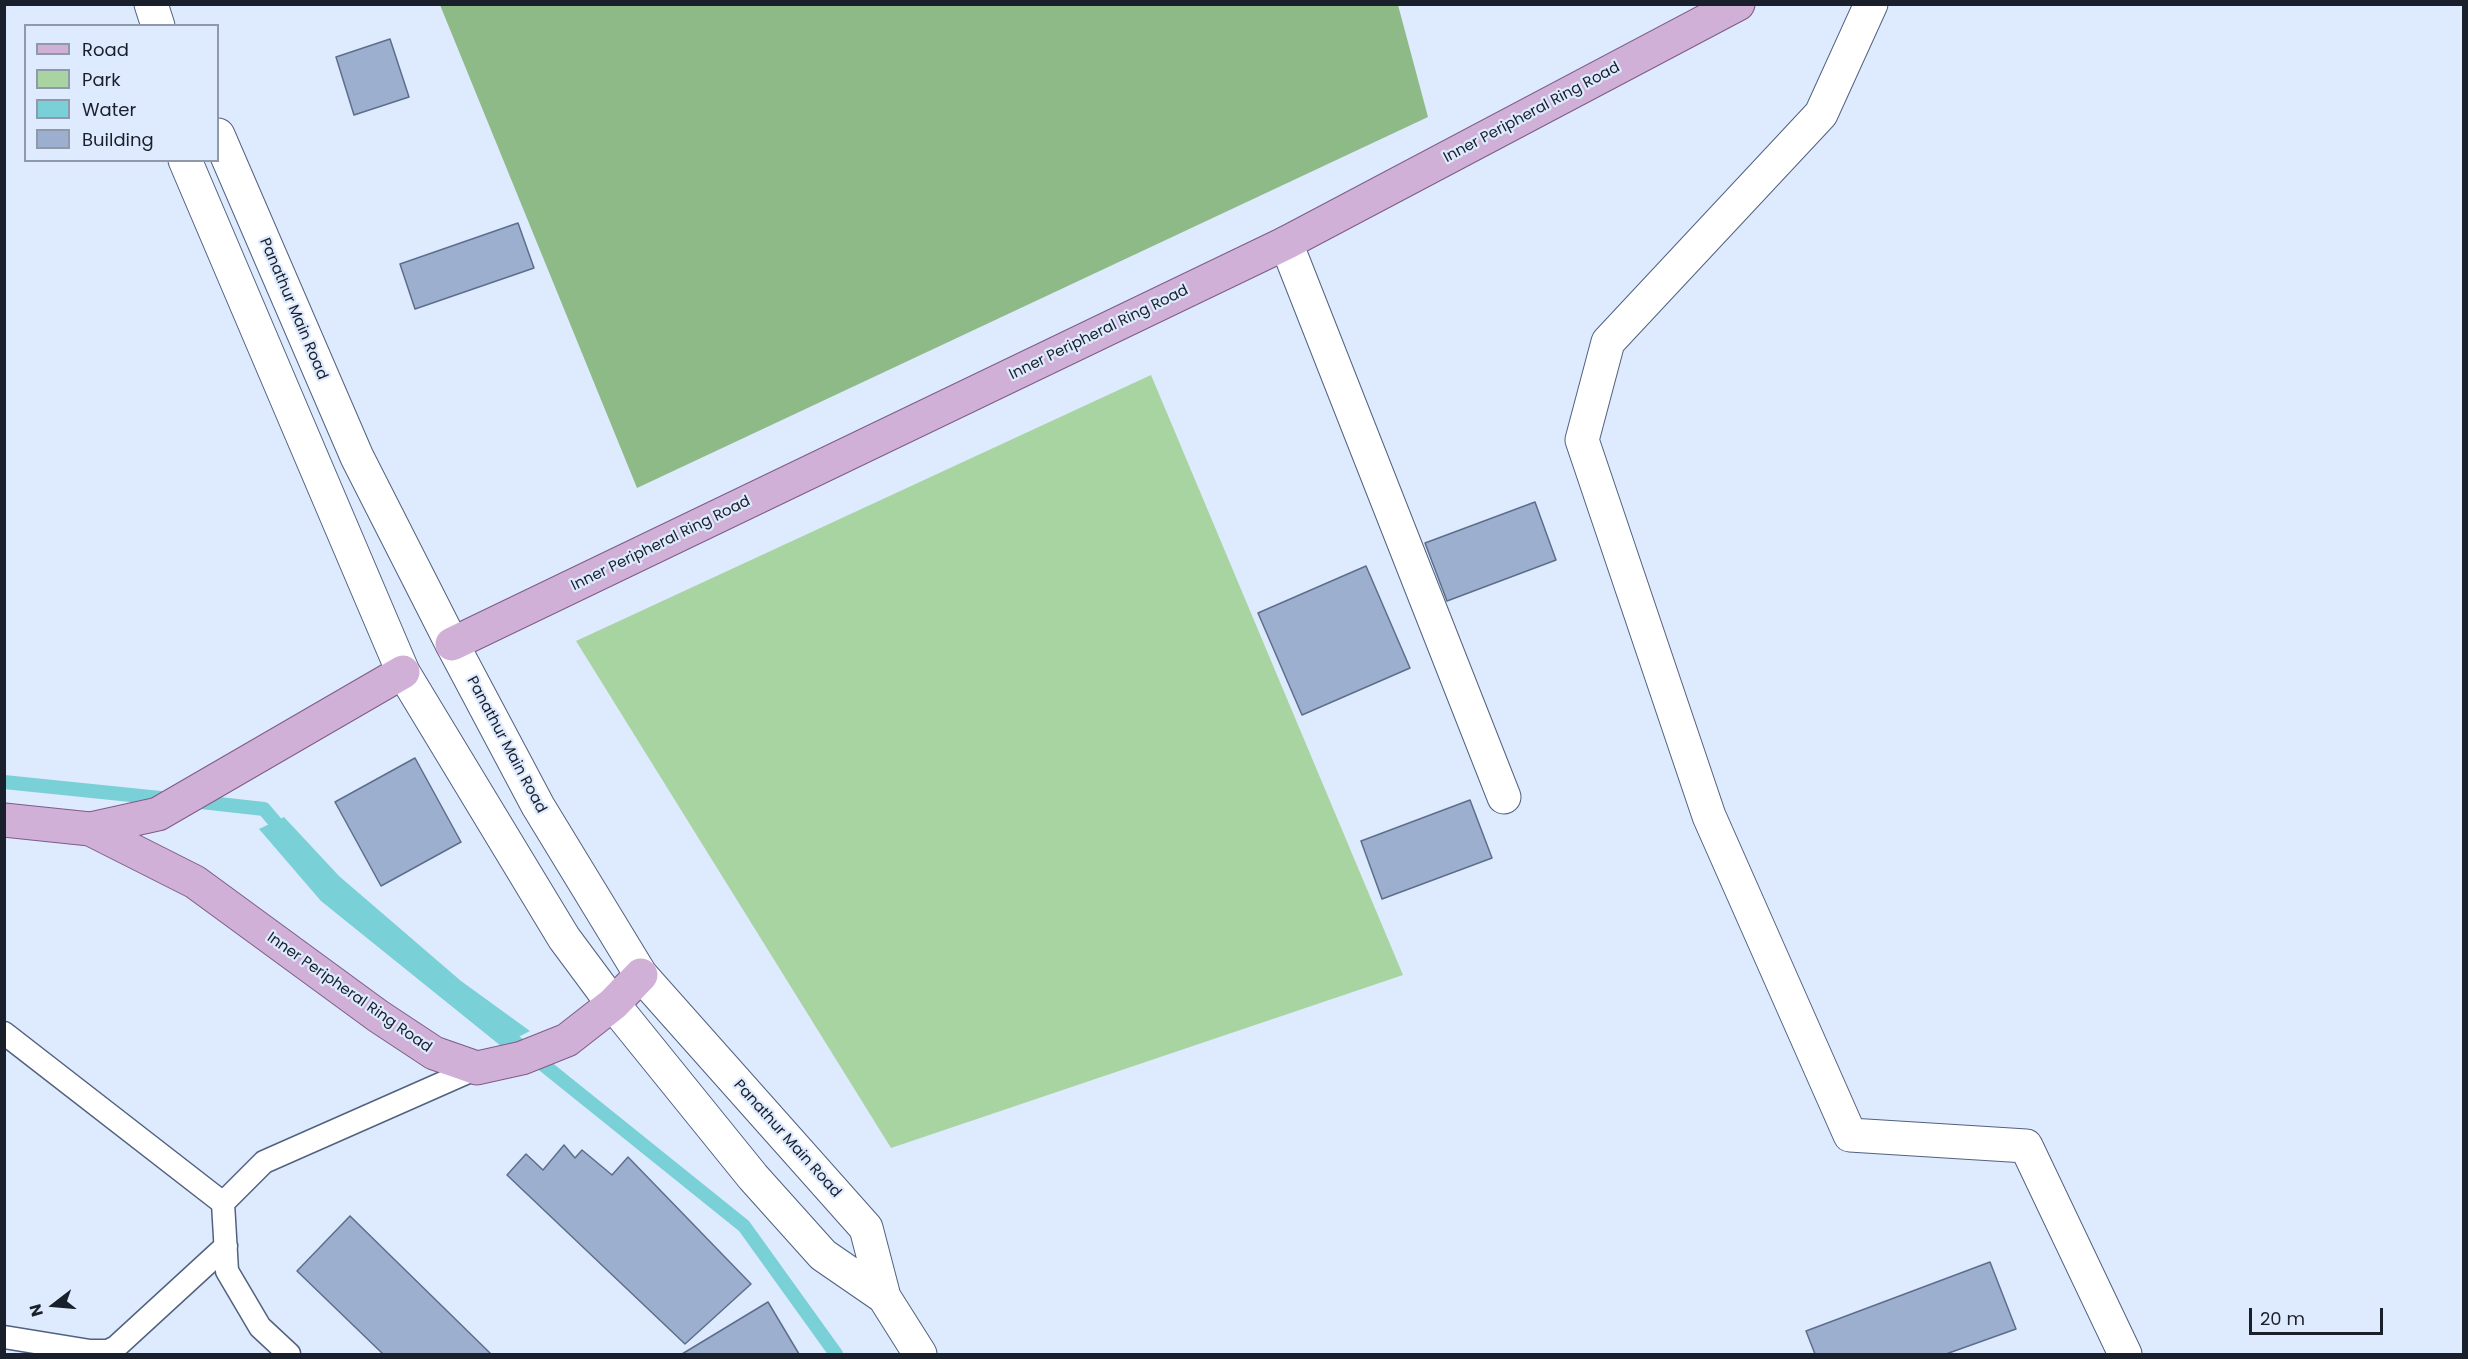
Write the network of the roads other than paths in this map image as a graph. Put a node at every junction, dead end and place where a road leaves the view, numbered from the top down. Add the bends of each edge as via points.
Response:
1 (151, 4) edge
2 (1738, 4) edge
3 (1871, 4) edge
4 (157, 24) edge
5 (219, 137) edge
6 (187, 162) edge
7 (1286, 243) junction
8 (452, 644) junction
9 (403, 672) junction
10 (1504, 797) dead end
11 (4, 820) edge
12 (90, 829) junction
13 (641, 975) junction
14 (613, 1005) junction
15 (4, 1033) edge
16 (477, 1068) junction
17 (223, 1203) junction
18 (226, 1245) junction
19 (884, 1297) junction
20 (4, 1338) edge
21 (289, 1354) edge
22 (920, 1354) edge
23 (2126, 1354) edge

1 - 4 street
2 - 7 main road, Inner Peripheral Ring Road
3 - 23 street via 1821,114 1608,342 1582,440 1709,816 1850,1136 2026,1146
5 - 8 street, Panathur Main Road via 357,458
6 - 9 street, Panathur Main Road
7 - 8 main road, Inner Peripheral Ring Road
7 - 10 street
8 - 13 street, Panathur Main Road via 538,806
9 - 12 main road, Inner Peripheral Ring Road via 158,814
9 - 14 street, Panathur Main Road via 564,938
11 - 12 main road, Inner Peripheral Ring Road
12 - 16 main road, Inner Peripheral Ring Road via 195,882 434,1053
13 - 14 main road
13 - 19 street, Panathur Main Road via 866,1228
14 - 16 main road via 567,1040 522,1058
14 - 19 street, Panathur Main Road via 753,1177 823,1254
15 - 17 lane
16 - 17 lane via 264,1162
17 - 18 lane
18 - 20 lane via 108,1351
18 - 21 lane via 227,1271 260,1327
19 - 22 street, Panathur Main Road

